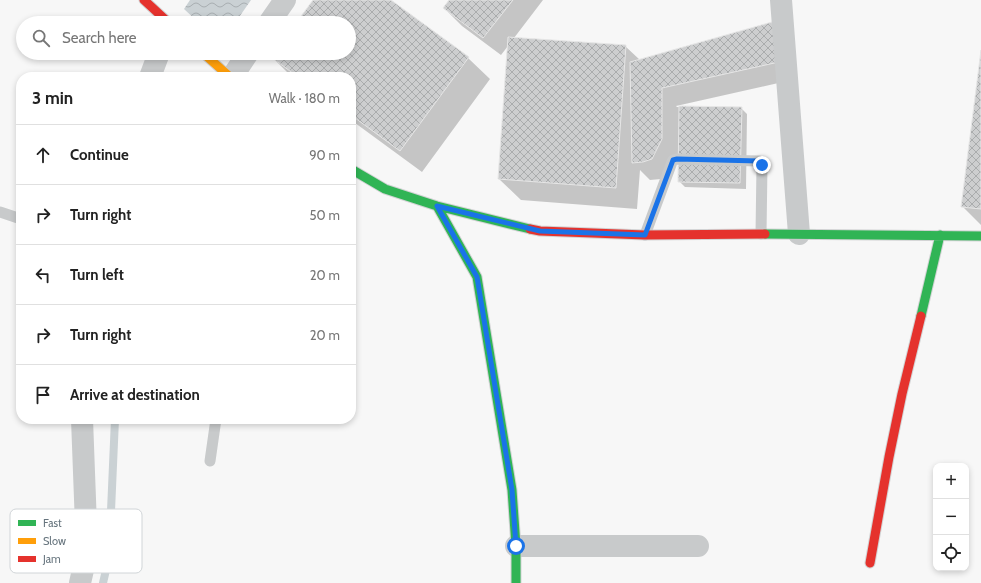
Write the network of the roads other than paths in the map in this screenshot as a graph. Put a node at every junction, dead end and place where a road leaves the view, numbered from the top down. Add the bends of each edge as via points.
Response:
1 (285, 0) edge
2 (781, 0) edge
3 (274, 16) edge
4 (156, 60) edge
5 (211, 60) edge
6 (243, 60) edge
7 (152, 72) edge
8 (225, 72) edge
9 (235, 72) edge
10 (356, 172) edge
11 (437, 206) junction
12 (0, 212) edge
13 (16, 217) edge
14 (761, 234) junction
15 (799, 234) junction
16 (645, 235) junction
17 (940, 236) junction
18 (981, 236) edge
19 (82, 424) edge
20 (215, 424) edge
21 (210, 461) dead end
22 (85, 509) edge
23 (516, 546) junction
24 (698, 546) dead end
25 (870, 563) dead end
26 (82, 573) edge
27 (80, 583) edge
28 (516, 583) edge

1 - 3 street
2 - 15 street
4 - 7 street
5 - 8 street
6 - 9 street
10 - 11 street via 385,189
11 - 16 street via 540,231
11 - 23 street via 477,277 512,490
12 - 13 lane
14 - 15 street
14 - 16 street
14 - 16 lane via 762,165 759,161 677,159 672,162
15 - 17 street
17 - 18 street
17 - 25 street via 902,394
19 - 22 street
20 - 21 lane
23 - 24 street
23 - 28 street
26 - 27 street

